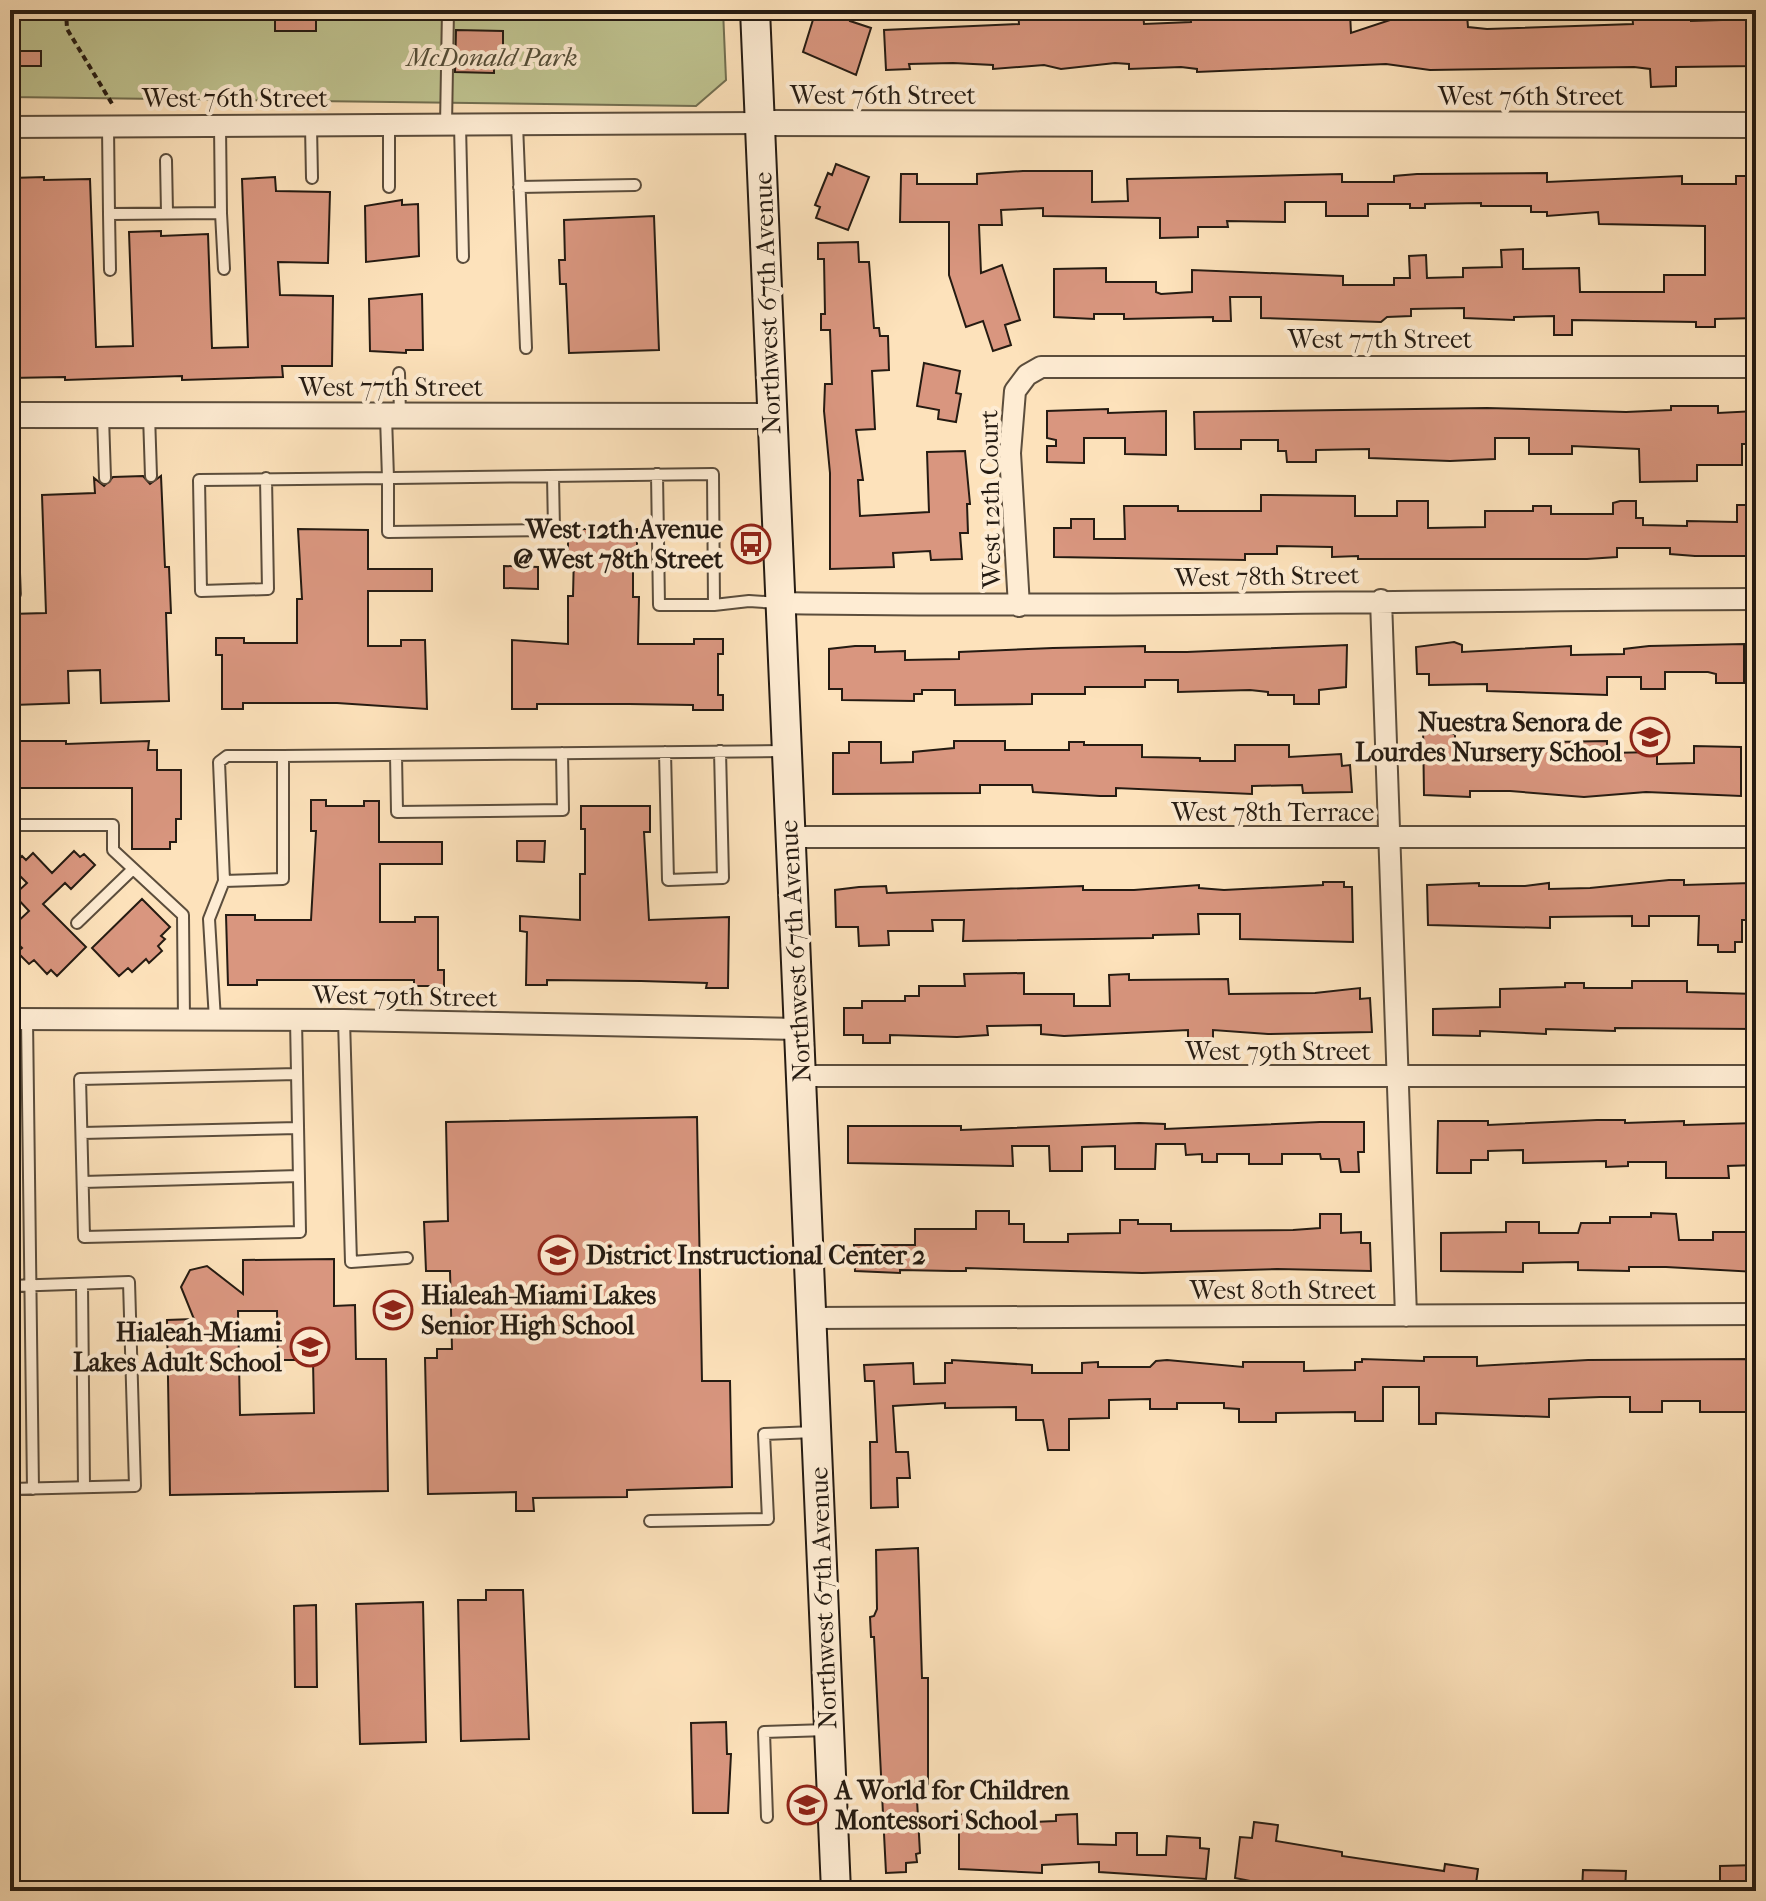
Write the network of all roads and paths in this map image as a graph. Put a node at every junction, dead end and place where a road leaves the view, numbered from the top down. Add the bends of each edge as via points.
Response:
1 (26, 10) edge
2 (66, 10) edge
3 (448, 10) edge
4 (755, 10) edge
5 (10, 19) edge
6 (760, 123) junction
7 (517, 124) junction
8 (389, 125) junction
9 (453, 125) junction
10 (1756, 125) edge
11 (220, 126) junction
12 (311, 126) junction
13 (10, 127) edge
14 (116, 127) junction
15 (166, 160) dead end
16 (312, 178) dead end
17 (635, 185) dead end
18 (389, 187) dead end
19 (519, 187) junction
20 (167, 213) junction
21 (221, 213) junction
22 (109, 214) junction
23 (463, 257) dead end
24 (224, 269) dead end
25 (110, 270) dead end
26 (526, 348) dead end
27 (1756, 367) edge
28 (399, 373) dead end
29 (1015, 391) joint
30 (10, 415) edge
31 (103, 415) junction
32 (149, 415) junction
33 (393, 415) junction
34 (771, 416) junction
35 (657, 474) junction
36 (151, 476) dead end
37 (553, 476) junction
38 (105, 478) dead end
39 (266, 478) junction
40 (388, 478) junction
41 (10, 488) edge
42 (15, 594) dead end
43 (1756, 599) edge
44 (1381, 600) junction
45 (779, 603) junction
46 (714, 605) junction
47 (1019, 606) junction
48 (720, 751) junction
49 (786, 751) junction
50 (665, 752) junction
51 (562, 753) junction
52 (396, 755) junction
53 (283, 756) junction
54 (14, 825) dead end
55 (790, 837) junction
56 (1756, 837) edge
57 (1389, 839) junction
58 (133, 869) junction
59 (224, 881) junction
60 (77, 923) dead end
61 (18, 1019) edge
62 (184, 1020) junction
63 (215, 1020) junction
64 (296, 1020) junction
65 (344, 1020) junction
66 (798, 1029) junction
67 (297, 1074) junction
68 (800, 1076) junction
69 (1756, 1076) edge
70 (1398, 1078) junction
71 (298, 1128) junction
72 (82, 1133) junction
73 (299, 1176) junction
74 (83, 1182) junction
75 (407, 1258) dead end
76 (82, 1284) junction
77 (29, 1285) junction
78 (10, 1286) edge
79 (1756, 1314) edge
80 (1406, 1316) junction
81 (811, 1318) junction
82 (816, 1432) junction
83 (84, 1487) junction
84 (10, 1489) edge
85 (33, 1489) junction
86 (650, 1521) dead end
87 (829, 1729) junction
88 (767, 1817) dead end
89 (836, 1891) edge

1 - 5 path
2 - 14 path via 67,29
3 - 9 lane
4 - 6 main road, Northwest 67th Avenue
6 - 7 street, West 76th Street
6 - 10 street, West 76th Street
6 - 34 main road, Northwest 67th Avenue
7 - 9 street, West 76th Street
7 - 19 lane
8 - 9 street, West 76th Street
8 - 12 street, West 76th Street
8 - 18 lane
9 - 23 lane
11 - 12 street, West 76th Street
11 - 14 street, West 76th Street
11 - 21 lane
12 - 16 lane
13 - 14 street, West 76th Street
14 - 22 lane
15 - 20 lane
17 - 19 lane
19 - 26 lane
20 - 21 lane
20 - 22 lane
21 - 24 lane
22 - 25 lane
27 - 29 street, West 77th Street via 1041,367
28 - 33 lane
29 - 47 street, West 12th Court via 1010,453
30 - 31 street, West 77th Street
31 - 32 street, West 77th Street
31 - 38 lane
32 - 33 street, West 77th Street
32 - 36 lane
33 - 34 street, West 77th Street
33 - 40 lane
34 - 45 main road, Northwest 67th Avenue
35 - 37 lane
35 - 46 lane via 659,605
35 - 46 lane via 713,474
37 - 40 lane
37 - 40 lane via 554,530 388,532
39 - 39 lane via 199,480 201,591 268,589
39 - 40 lane
41 - 42 lane
43 - 44 street, West 78th Street
44 - 47 street, West 78th Street
44 - 57 street
45 - 46 lane
45 - 47 street, West 78th Street
45 - 49 main road, Northwest 67th Avenue
48 - 49 lane
48 - 50 lane
48 - 50 lane via 723,878 668,880
49 - 55 main road, Northwest 67th Avenue
50 - 51 lane
51 - 52 lane
51 - 52 lane via 563,810 397,812
52 - 53 lane
53 - 59 lane via 283,879
53 - 59 lane via 227,756 219,762
54 - 58 lane via 113,825 113,850
55 - 57 street, West 78th Terrace
55 - 66 main road, Northwest 67th Avenue
56 - 57 street, West 78th Terrace
57 - 70 street
58 - 60 lane
58 - 62 lane via 183,915
59 - 63 lane via 209,919
61 - 62 street, West 79th Street
61 - 77 lane
62 - 63 street, West 79th Street
63 - 64 street, West 79th Street
64 - 65 street, West 79th Street
64 - 67 lane
65 - 66 street, West 79th Street
65 - 75 lane via 351,1262
66 - 68 main road, Northwest 67th Avenue
67 - 71 lane
67 - 72 lane via 80,1079
68 - 70 street, West 79th Street
68 - 81 main road, Northwest 67th Avenue
69 - 70 street, West 79th Street
70 - 80 street
71 - 72 lane
71 - 73 lane
72 - 74 lane
73 - 74 lane
73 - 74 lane via 300,1232 84,1237
76 - 77 lane
76 - 83 lane
76 - 83 lane via 129,1282 135,1486
77 - 78 lane
77 - 85 lane
79 - 80 street, West 80th Street
80 - 81 street, West 80th Street
81 - 82 main road, Northwest 67th Avenue
82 - 86 lane via 764,1434 768,1519
82 - 87 main road, Northwest 67th Avenue
83 - 85 lane
84 - 85 lane
87 - 88 lane via 764,1732
87 - 89 main road, Northwest 67th Avenue

